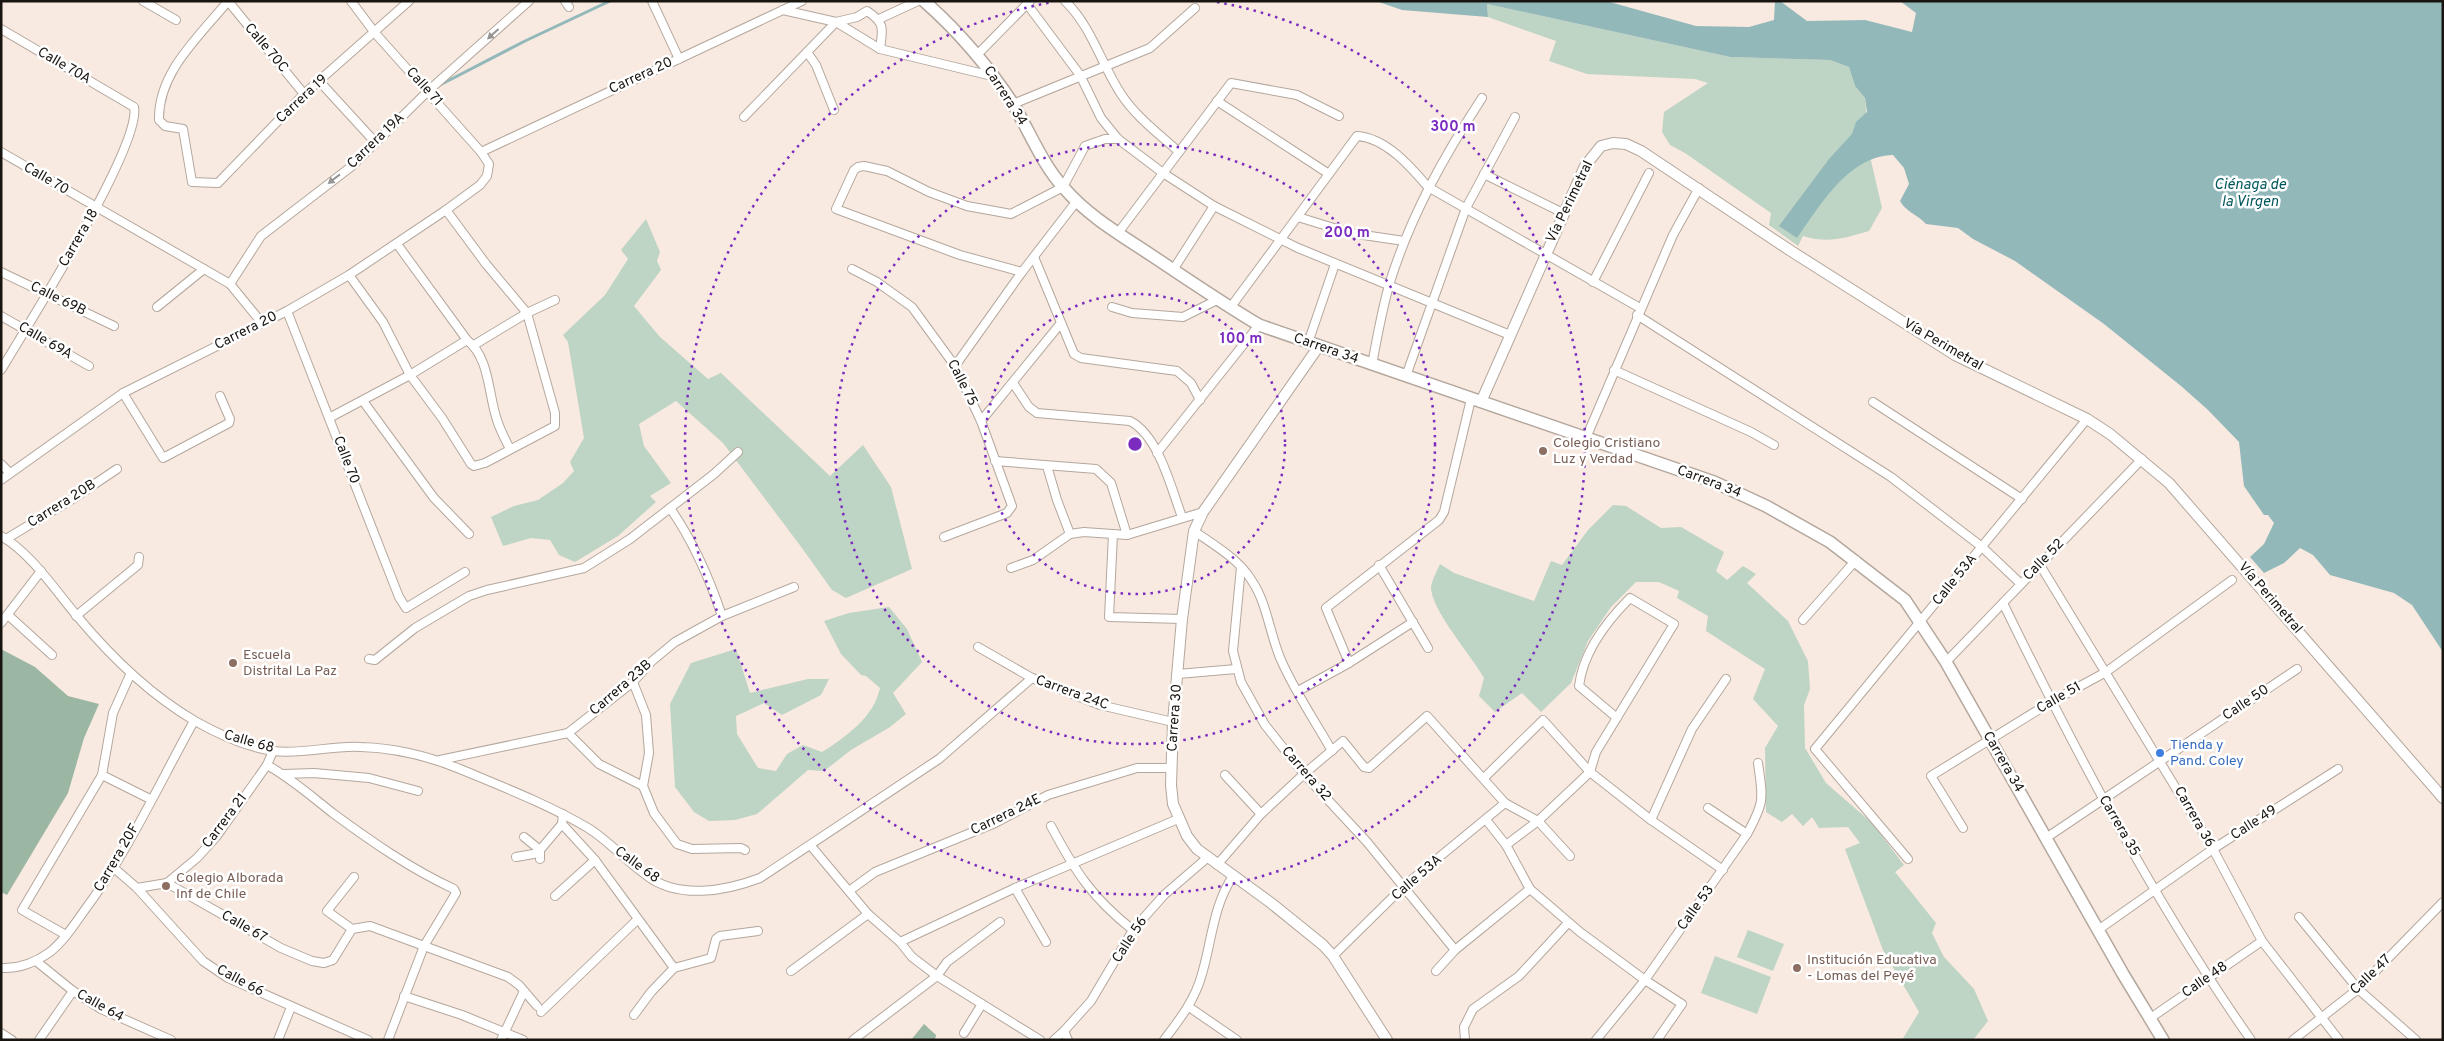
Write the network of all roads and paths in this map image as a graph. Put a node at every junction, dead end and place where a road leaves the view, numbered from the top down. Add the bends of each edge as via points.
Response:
1 (143, 1) edge
2 (228, 1) edge
3 (350, 1) edge
4 (409, 1) edge
5 (529, 1) edge
6 (652, 1) edge
7 (802, 1) edge
8 (918, 1) edge
9 (924, 1) edge
10 (1065, 1) edge
11 (866, 2) edge
12 (1029, 3) edge
13 (1195, 8) dead end
14 (783, 10) junction
15 (867, 10) junction
16 (879, 19) junction
17 (176, 20) dead end
18 (836, 22) junction
19 (1, 29) edge
20 (375, 33) junction
21 (880, 48) junction
22 (806, 52) junction
23 (977, 56) junction
24 (679, 59) junction
25 (1107, 67) junction
26 (1080, 75) junction
27 (992, 76) junction
28 (320, 82) junction
29 (428, 91) junction
30 (304, 94) junction
31 (1482, 98) dead end
32 (1217, 101) junction
33 (126, 103) joint
34 (1013, 104) junction
35 (834, 110) dead end
36 (744, 116) dead end
37 (1339, 116) dead end
38 (1515, 117) dead end
39 (1118, 139) junction
40 (375, 142) junction
41 (1, 152) edge
42 (481, 152) junction
43 (1179, 152) junction
44 (1163, 173) junction
45 (1649, 173) dead end
46 (1329, 174) junction
47 (1484, 174) junction
48 (487, 176) joint
49 (1062, 187) junction
50 (1428, 187) junction
51 (1699, 188) junction
52 (1076, 202) junction
53 (1214, 206) junction
54 (97, 208) junction
55 (1466, 208) junction
56 (446, 210) junction
57 (1563, 213) junction
58 (1298, 217) junction
59 (1118, 233) junction
60 (1281, 240) junction
61 (1404, 241) junction
62 (397, 244) junction
63 (1545, 254) junction
64 (1034, 257) junction
65 (1335, 264) junction
66 (204, 269) junction
67 (852, 269) dead end
68 (1173, 270) junction
69 (1, 272) edge
70 (1022, 272) junction
71 (350, 275) junction
72 (1593, 282) junction
73 (230, 284) junction
74 (1389, 284) junction
75 (46, 293) junction
76 (556, 300) dead end
77 (1217, 300) junction
78 (1433, 303) junction
79 (157, 307) dead end
80 (1112, 307) dead end
81 (1230, 308) junction
82 (287, 311) junction
83 (1638, 312) junction
84 (527, 313) junction
85 (1, 316) edge
86 (262, 323) junction
87 (1061, 323) junction
88 (1259, 325) junction
89 (114, 326) dead end
90 (26, 329) junction
91 (1510, 336) junction
92 (466, 340) junction
93 (474, 345) junction
94 (1313, 345) junction
95 (1372, 364) junction
96 (89, 366) dead end
97 (956, 366) junction
98 (1, 370) edge
99 (1614, 370) junction
100 (410, 374) junction
101 (1406, 376) junction
102 (1013, 383) junction
103 (123, 393) junction
104 (220, 396) dead end
105 (1200, 400) junction
106 (1476, 400) junction
107 (363, 401) junction
108 (1873, 402) dead end
109 (329, 418) junction
110 (2087, 420) junction
111 (981, 421) junction
112 (1586, 438) junction
113 (1774, 445) dead end
114 (510, 449) junction
115 (738, 452) dead end
116 (1157, 453) junction
117 (2142, 459) junction
118 (995, 461) junction
119 (1, 464) edge
120 (1047, 466) junction
121 (117, 469) dead end
122 (10, 473) junction
123 (1, 480) edge
124 (2022, 498) junction
125 (670, 508) junction
126 (1203, 512) junction
127 (1182, 517) junction
128 (1194, 531) junction
129 (469, 534) dead end
130 (1070, 534) junction
131 (1113, 534) junction
132 (1127, 534) junction
133 (944, 537) dead end
134 (4, 538) edge
135 (1982, 546) junction
136 (139, 557) dead end
137 (1856, 560) junction
138 (1379, 565) junction
139 (2040, 565) junction
140 (1241, 567) junction
141 (1011, 568) dead end
142 (41, 571) junction
143 (465, 572) dead end
144 (2232, 580) dead end
145 (2021, 584) junction
146 (794, 587) dead end
147 (2003, 603) junction
148 (8, 615) junction
149 (76, 616) junction
150 (722, 616) junction
151 (1182, 619) junction
152 (1803, 620) dead end
153 (1413, 622) junction
154 (1920, 622) junction
155 (1, 623) edge
156 (978, 647) dead end
157 (1428, 648) dead end
158 (52, 655) dead end
159 (369, 659) dead end
160 (1946, 662) junction
161 (1349, 663) junction
162 (1236, 669) junction
163 (2297, 669) dead end
164 (2106, 672) junction
165 (1178, 674) junction
166 (130, 675) junction
167 (1032, 678) junction
168 (1726, 679) dead end
169 (633, 682) junction
170 (1298, 692) junction
171 (2051, 702) junction
172 (1617, 718) junction
173 (194, 720) junction
174 (1173, 722) junction
175 (568, 733) junction
176 (1990, 740) junction
177 (273, 751) junction
178 (1332, 751) junction
179 (438, 760) junction
180 (2161, 761) junction
181 (1758, 763) dead end
182 (267, 765) junction
183 (1172, 768) junction
184 (2338, 769) dead end
185 (1590, 772) junction
186 (284, 774) junction
187 (1225, 774) dead end
188 (1304, 774) junction
189 (102, 775) junction
190 (1484, 778) junction
191 (643, 786) junction
192 (418, 791) dead end
193 (2443, 798) edge
194 (150, 799) junction
195 (2103, 800) junction
196 (1506, 803) junction
197 (1708, 808) dead end
198 (563, 814) junction
199 (1261, 814) junction
200 (1178, 819) junction
201 (1486, 820) junction
202 (1651, 820) junction
203 (1538, 821) junction
204 (562, 824) junction
205 (1051, 826) dead end
206 (1963, 828) dead end
207 (1747, 834) junction
208 (524, 837) dead end
209 (2046, 838) junction
210 (1506, 845) junction
211 (811, 846) junction
212 (2213, 849) junction
213 (745, 850) dead end
214 (540, 854) junction
215 (1570, 856) dead end
216 (516, 857) dead end
217 (1207, 858) junction
218 (1908, 859) dead end
219 (595, 860) junction
220 (1072, 864) junction
221 (1217, 865) junction
222 (114, 868) junction
223 (1722, 870) junction
224 (1232, 876) junction
225 (354, 877) dead end
226 (167, 883) junction
227 (1404, 886) junction
228 (137, 888) junction
229 (1015, 888) junction
230 (2155, 888) junction
231 (1530, 889) junction
232 (849, 891) junction
233 (555, 896) dead end
234 (2443, 902) edge
235 (868, 914) junction
236 (2299, 917) dead end
237 (637, 920) junction
238 (1000, 922) dead end
239 (1568, 923) junction
240 (352, 929) junction
241 (758, 930) dead end
242 (1133, 930) junction
243 (2098, 930) junction
244 (66, 936) junction
245 (2262, 941) junction
246 (900, 942) junction
247 (1046, 942) dead end
248 (424, 946) junction
249 (1455, 950) junction
250 (1333, 956) junction
251 (36, 961) junction
252 (1, 968) edge
253 (674, 968) junction
254 (1436, 970) dead end
255 (791, 971) dead end
256 (937, 976) junction
257 (2207, 978) junction
258 (1644, 980) junction
259 (2358, 989) junction
260 (73, 991) junction
261 (524, 991) junction
262 (404, 996) junction
263 (982, 1004) junction
264 (291, 1007) junction
265 (1189, 1007) junction
266 (634, 1015) dead end
267 (2322, 1017) junction
268 (2149, 1019) junction
269 (1064, 1031) junction
270 (504, 1032) junction
271 (1, 1033) edge
272 (964, 1033) dead end
273 (12, 1040) edge
274 (40, 1040) edge
275 (171, 1040) edge
276 (278, 1040) edge
277 (368, 1040) edge
278 (388, 1040) edge
279 (501, 1040) edge
280 (523, 1040) edge
281 (853, 1040) edge
282 (1040, 1040) edge
283 (1054, 1040) edge
284 (1068, 1040) edge
285 (1164, 1040) edge
286 (1237, 1040) edge
287 (1387, 1040) edge
288 (1465, 1040) edge
289 (1596, 1040) edge
290 (1657, 1040) edge
291 (2163, 1040) edge
292 (2251, 1040) edge
293 (2293, 1040) edge
294 (2339, 1040) edge
295 (2416, 1040) edge

1 - 17 street
2 - 30 street, Calle 70C
2 - 30 street, Carrera 19 via 182,55 159,102 160,124 183,129 192,182 218,183
3 - 20 street, Calle 71
4 - 20 street, Carrera 19
5 -> 29 street, Carrera 19A
6 - 24 street
7 - 14 street, Carrera 20
8 - 16 street
9 - 23 main road, Carrera 34
10 - 25 street via 1079,15
11 - 15 street
12 - 23 street
12 - 26 street
13 - 25 street via 1150,48
14 - 18 street
14 - 24 street, Carrera 20
15 - 16 street
15 - 18 street via 857,17
16 - 21 street via 883,30
18 - 21 street
18 - 22 street
19 - 33 street, Calle 70A
20 - 28 street, Carrera 19
20 - 29 street, Calle 71
21 - 27 street
22 - 35 street via 816,65
22 - 36 street
23 - 27 main road, Carrera 34
24 - 42 street, Carrera 20
25 - 26 street
25 - 43 street via 1121,94 1136,112
26 - 34 street
26 - 39 street via 1101,118
27 - 34 main road, Carrera 34
28 - 30 street, Carrera 19
28 - 40 street
29 - 40 street, Carrera 19A
29 - 42 street, Calle 71
31 - 50 street
32 - 37 street via 1231,83 1235,83 1297,95
32 - 43 street
32 - 46 street
33 - 54 street, Carrera 18 via 134,107 132,125
34 - 49 main road, Carrera 34
38 - 47 street
39 - 44 street
39 - 49 street via 1104,139 1085,146
40 -> 73 street, Carrera 19A via 352,166 261,236
41 - 54 street, Calle 70
42 - 48 street, Calle 71 via 489,164
43 - 44 street
44 - 53 street
44 - 59 street
45 - 72 street
46 - 50 street via 1357,136 1369,137 1414,170
46 - 58 street
47 - 55 street
47 - 57 street
48 - 56 street, Carrera 20
49 - 52 main road, Carrera 34
49 - 70 street via 1011,214 967,206 930,192 897,174 858,167 836,209 960,254
50 - 55 street
50 - 61 street
51 - 57 street, Vía Perimetral via 1641,151 1626,144 1613,143 1602,146 1592,155
51 - 83 street via 1672,235
51 - 110 street, Vía Perimetral via 1955,355
52 - 59 main road, Carrera 34
52 - 64 street
53 - 60 street
53 - 68 street
54 - 66 street, Calle 70
54 - 75 street, Carrera 18
55 - 63 street
55 - 78 street
56 - 62 street, Carrera 20
56 - 84 street
57 - 63 street, Vía Perimetral
58 - 60 street
58 - 61 street via 1350,233
59 - 68 main road, Carrera 34
60 - 65 street
60 - 81 street
61 - 74 street
62 - 71 street, Carrera 20
62 - 92 street
63 - 72 street
63 - 91 street, Vía Perimetral
64 - 70 street
64 - 87 street
65 - 74 street
65 - 94 street
66 - 73 street, Calle 70
66 - 79 street
67 - 97 street, Calle 75 via 912,307
68 - 77 main road, Carrera 34
69 - 75 street, Calle 69B
70 - 97 street
71 - 82 street, Carrera 20
71 - 100 street via 383,322
72 - 83 street
73 - 86 street, Calle 70
74 - 78 street
74 - 95 street
75 - 89 street, Calle 69B
75 - 90 street, Carrera 18
76 - 84 street
77 - 80 street via 1182,317 1132,313
77 - 81 main road, Carrera 34
78 - 91 street
78 - 101 street
81 - 88 main road, Carrera 34
82 - 86 street, Carrera 20
82 - 109 street, Calle 70
83 - 99 street
83 - 135 street via 1891,477
84 - 93 street
84 - 114 street via 556,420 554,426
85 - 90 street, Calle 69A
86 - 103 street, Carrera 20
87 - 102 street
87 - 105 street via 1070,348 1080,358 1177,371 1191,383
88 - 94 main road, Carrera 34
88 - 105 street
90 - 96 street, Calle 69A
90 - 98 street, Carrera 18
91 - 106 street, Vía Perimetral
92 - 93 street
92 - 100 street
93 - 114 street via 485,368 497,419
94 - 95 main road, Carrera 34
94 - 126 street, Carrera 30
95 - 101 main road, Carrera 34
97 - 111 street, Calle 75
99 - 112 street
99 - 113 street
100 - 107 street
100 - 114 street via 471,464 484,463
101 - 106 main road, Carrera 34
102 - 111 street
102 - 116 street via 1037,413 1130,421 1146,434
103 - 104 street via 163,458 229,423
103 - 122 street, Carrera 20
105 - 116 street
106 - 112 main road, Carrera 34
106 - 138 street via 1444,512 1433,526
107 - 109 street
107 - 129 street via 434,498
108 - 124 street
109 - 143 street, Calle 70 via 406,608
110 - 117 street, Vía Perimetral
110 - 124 street, Calle 53A
111 - 118 street, Calle 75
112 - 137 main road, Carrera 34 via 1714,482 1800,524
115 - 125 street
116 - 127 street
117 - 139 street, Calle 52
117 - 193 street, Vía Perimetral via 2169,483 2227,548
118 - 120 street
118 - 133 street, Calle 75 via 1012,506 1008,512
119 - 122 street
120 - 130 street
120 - 132 street via 1096,469 1105,475 1111,483
121 - 134 street, Carrera 20B
122 - 123 street, Carrera 20
124 - 135 street, Calle 53A
125 - 150 street via 688,534
125 - 159 street via 630,539 584,568 469,596 416,628 376,660
126 - 127 street
126 - 128 street, Carrera 30
127 - 132 street
128 - 140 street
128 - 151 street, Carrera 30
130 - 131 street
130 - 141 street via 1033,560
131 - 132 street
131 - 151 street via 1109,617
134 - 142 street, Calle 68
135 - 145 street
135 - 154 street, Calle 53A
136 - 149 street via 138,566
137 - 152 street
137 - 154 main road, Carrera 34 via 1905,600
138 - 153 street
138 - 161 street via 1326,608
139 - 145 street, Calle 52
139 - 164 street, Carrera 36
140 - 162 street, Carrera 32 via 1233,651
140 - 170 street via 1261,597 1281,661
142 - 148 street
142 - 149 street, Calle 68
144 - 164 street, Calle 51
145 - 147 street, Calle 52
146 - 150 street, Carrera 23B
147 - 160 street, Calle 52
147 - 171 street, Carrera 35
148 - 155 street
148 - 158 street
149 - 166 street, Calle 68
150 - 169 street, Carrera 23B via 675,642
151 - 165 street, Carrera 30
153 - 157 street
153 - 161 street
154 - 160 main road, Carrera 34
154 - 218 street, Calle 53A via 1814,749
156 - 167 street, Carrera 24C
160 - 176 main road, Carrera 34
161 - 170 street
162 - 165 street
162 - 188 street, Carrera 32 via 1265,725
163 - 180 street, Calle 50
164 - 171 street, Calle 51
164 - 180 street, Carrera 36
165 - 174 street, Carrera 30
166 - 173 street, Calle 68
166 - 189 street via 113,713
167 - 174 street, Carrera 24C via 1100,704
167 - 211 street, Calle 68 via 940,758
168 - 202 street via 1692,729
169 - 175 street, Carrera 23B
169 - 191 street via 646,715 649,753
170 - 178 street
171 - 176 street, Calle 51
171 - 195 street, Carrera 35
172 - 172 street via 1674,624 1630,598 1597,640 1581,668 1579,686
172 - 185 street via 1596,752
173 - 177 street, Calle 68 via 230,738
173 - 194 street, Carrera 20F
174 - 183 street, Carrera 30
175 - 179 street, Carrera 23B
175 - 191 street via 600,764
176 - 206 street, Calle 51 via 1931,776
176 - 209 main road, Carrera 34
177 - 179 street, Calle 68 via 360,746 413,752
177 - 182 street, Carrera 21
178 - 188 street
178 - 190 street via 1343,741 1364,768 1368,768 1427,716
179 - 198 street, Calle 68
180 - 195 street, Calle 50
180 - 212 street, Carrera 36
181 - 207 street, Calle 53 via 1763,798 1760,811
182 - 186 street
182 - 226 street, Carrera 21 via 216,837
183 - 200 street, Carrera 30 via 1171,785
183 - 232 street, Carrera 24E via 1137,768 1048,795 995,823 875,872
184 - 212 street, Calle 49
185 - 190 street via 1543,720
185 - 202 street
185 - 203 street
186 - 192 street via 369,778
186 - 248 street via 388,853 454,889 456,893
187 - 199 street
188 - 199 street
188 - 227 street, Carrera 32
189 - 194 street
189 - 244 street via 22,910
190 - 196 street
191 - 213 street via 654,813 677,844 692,849
194 - 222 street, Carrera 20F
195 - 209 street, Calle 50
195 - 230 street, Carrera 35
196 - 201 street, Calle 53A
196 - 203 street
197 - 207 street
198 - 204 street
198 - 211 street, Calle 68 via 593,831 648,877 669,888 688,891 750,882
199 - 221 street
200 - 217 street, Carrera 30 via 1187,836
200 - 220 street
201 - 210 street
201 - 227 street, Calle 53A
202 - 223 street
203 - 210 street
203 - 215 street
204 - 214 street
204 - 219 street, Calle 68
205 - 220 street
207 - 223 street, Calle 53
208 - 214 street
209 - 243 main road, Carrera 34
210 - 231 street
211 - 232 street
212 - 230 street, Calle 49
212 - 245 street, Carrera 36
214 - 216 street
217 - 221 street, Carrera 30
217 - 242 street, Calle 56 via 1164,895
219 - 233 street
219 - 237 street, Calle 68
220 - 229 street
220 - 242 street via 1099,901
221 - 224 street, Carrera 30
222 - 228 street, Calle 66
222 - 244 street, Carrera 20F
223 - 258 street, Calle 53
224 - 250 street, Carrera 30 via 1271,903
224 - 265 street via 1222,892 1202,974
225 - 240 street via 327,911
226 - 228 street
226 - 240 street, Calle 67 via 281,948 312,961 324,963 333,960
227 - 249 street, Carrera 32
227 - 250 street, Calle 53A
228 - 264 street, Calle 66 via 203,960 228,978
229 - 246 street
229 - 247 street
230 - 243 street, Calle 49
230 - 257 street, Carrera 35
231 - 239 street
231 - 249 street
232 - 235 street
234 - 259 street, Calle 47
235 - 246 street
235 - 255 street
236 - 259 street
237 - 253 street, Calle 68
237 - 261 street via 539,1009
238 - 256 street via 947,962
239 - 258 street
239 - 288 street via 1519,976 1472,1009 1464,1027
240 - 248 street via 370,926
241 - 253 street via 720,936 716,939 712,958
242 - 269 street, Calle 56 via 1096,994
243 - 268 main road, Carrera 34
244 - 251 street, Carrera 20F via 52,951
245 - 257 street, Calle 48
245 - 267 street, Carrera 36
246 - 256 street via 912,957
248 - 261 street via 508,977
248 - 262 street
249 - 254 street
250 - 287 street, Carrera 30
251 - 252 street, Carrera 20F via 12,969
251 - 260 street, Calle 64
253 - 266 street
256 - 263 street
256 - 281 street
257 - 268 street, Calle 48
257 - 292 street, Carrera 35
258 - 289 street, Calle 53
258 - 290 street via 1682,1004
259 - 267 street, Calle 47
259 - 295 street
260 - 274 street
260 - 275 street, Calle 64 via 101,1009
261 - 270 street
262 - 270 street
262 - 278 street
263 - 272 street
263 - 282 street
264 - 276 street
264 - 277 street, Calle 66
265 - 285 street
265 - 286 street
267 - 293 street, Calle 47
267 - 294 street, Carrera 36
268 - 291 main road, Carrera 34
269 - 283 street
269 - 284 street
270 - 279 street
270 - 280 street
271 - 273 street

